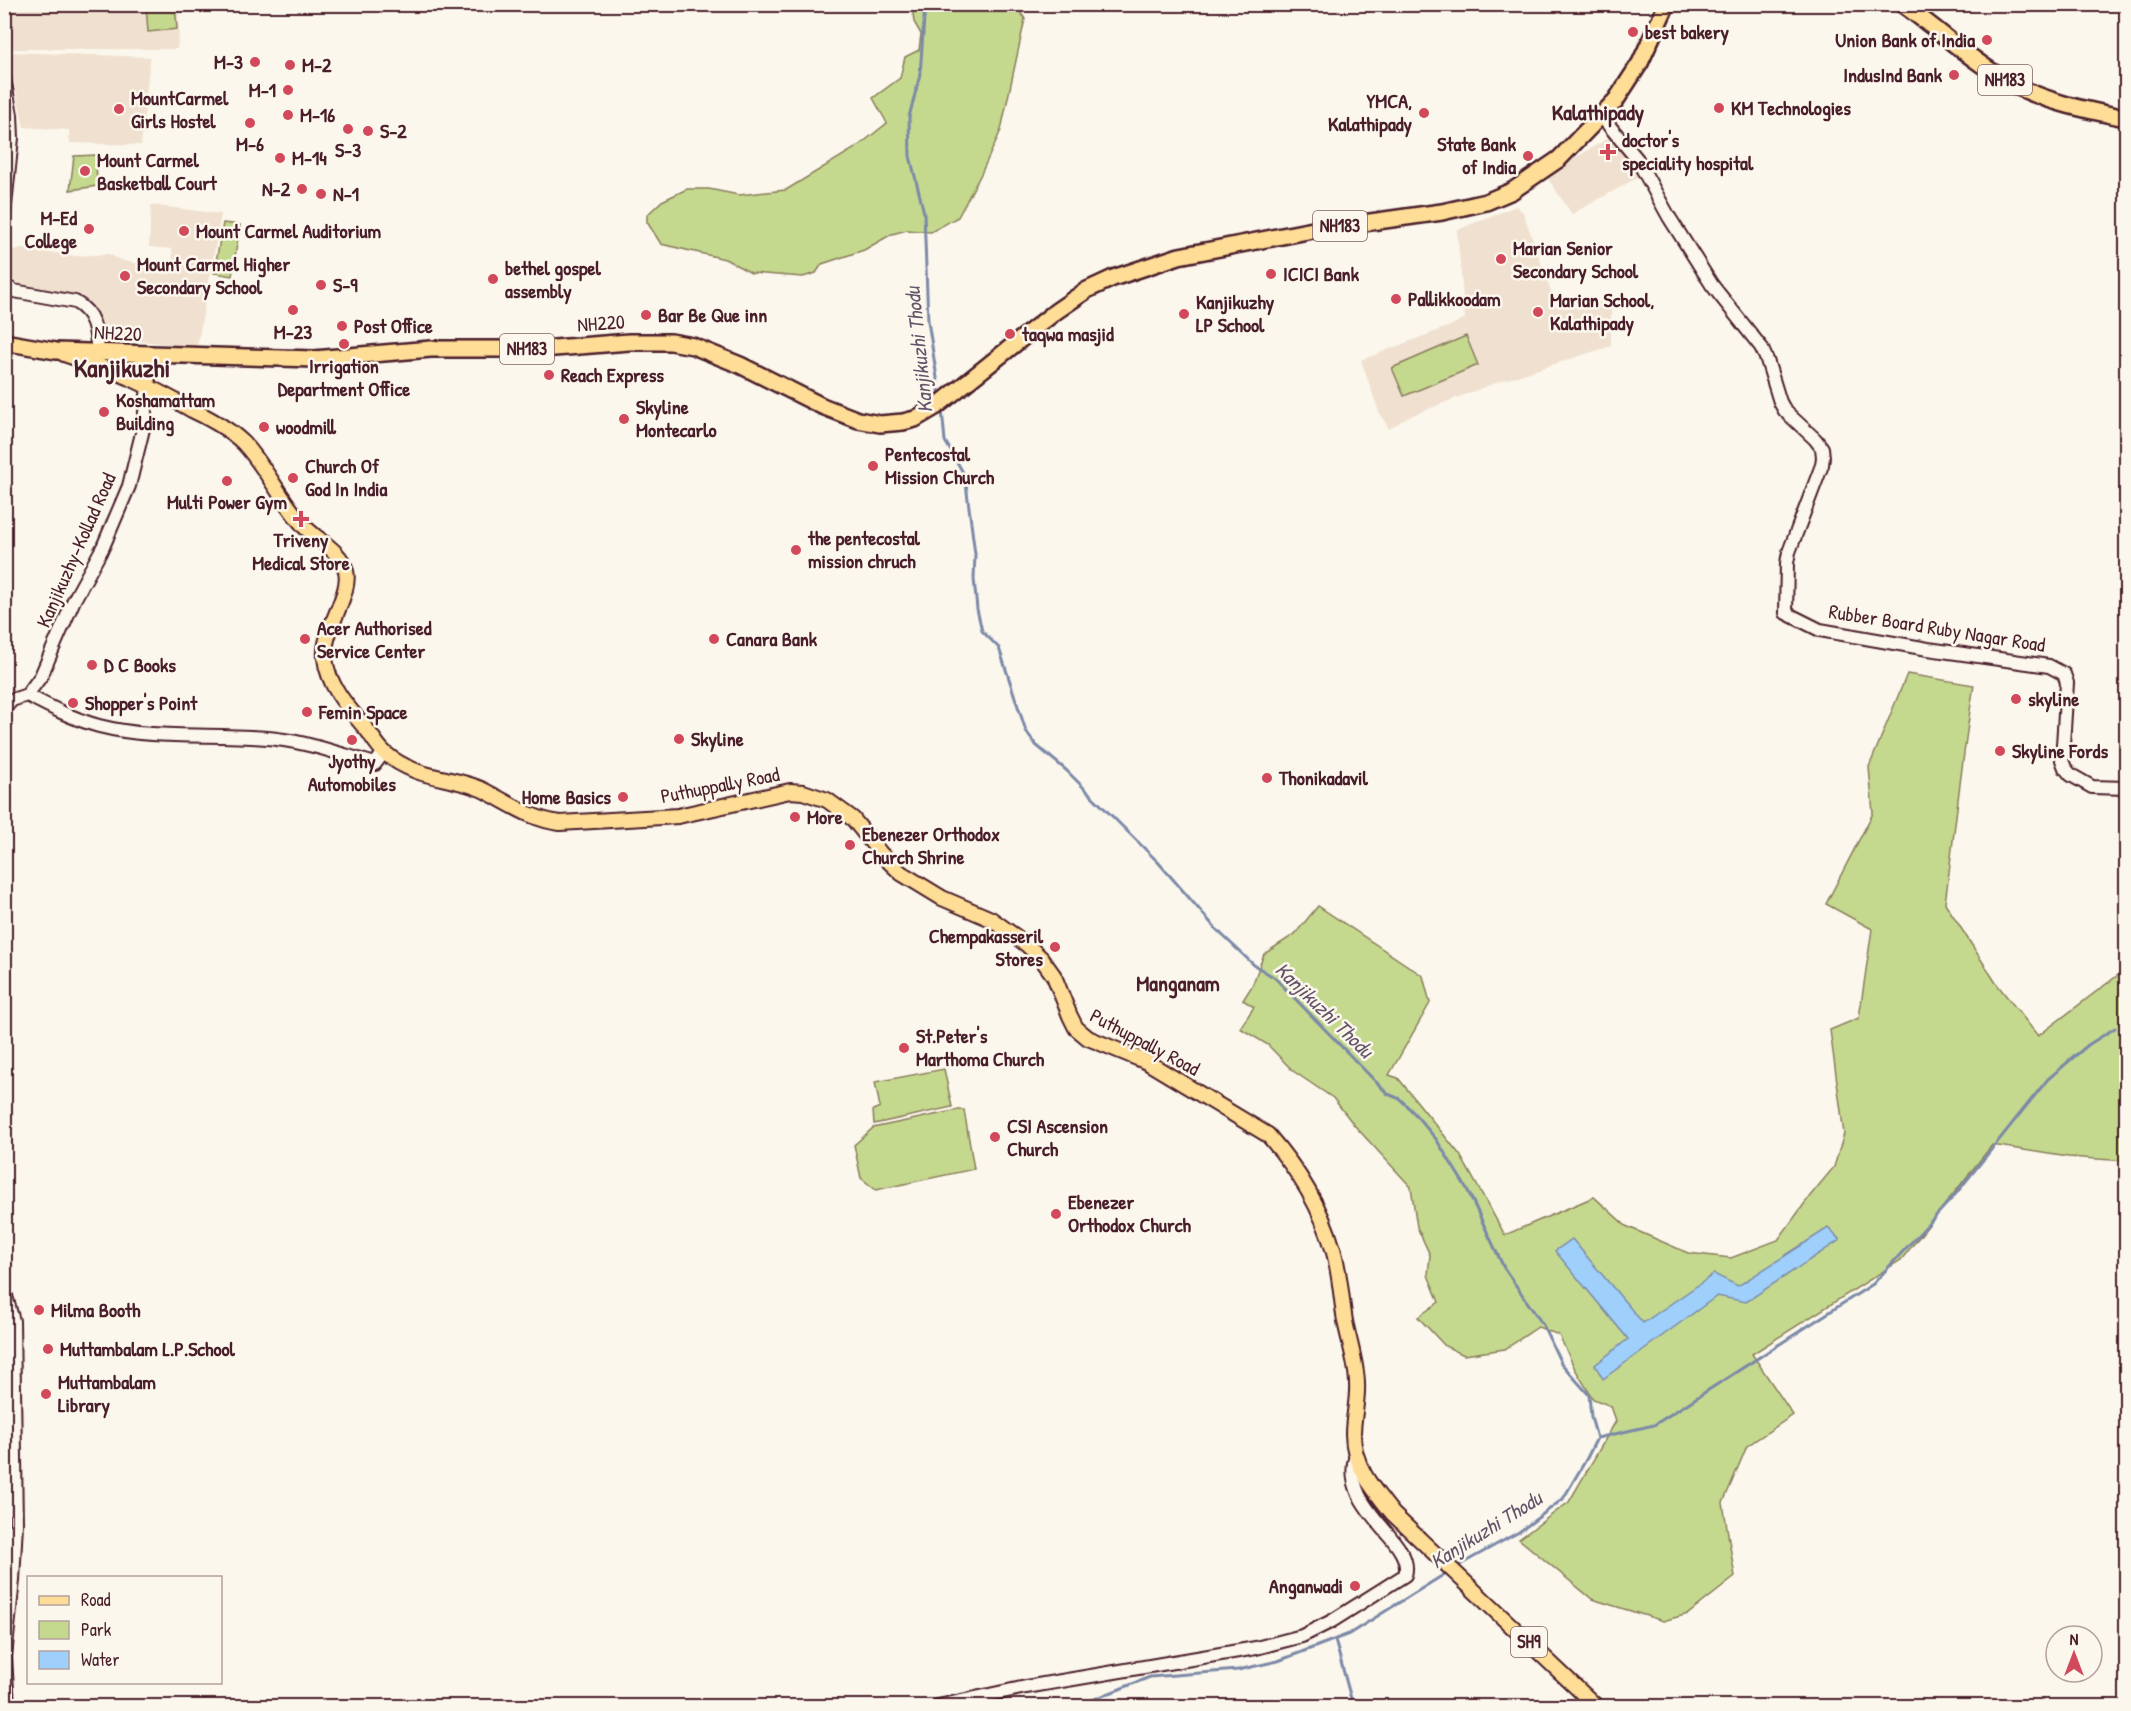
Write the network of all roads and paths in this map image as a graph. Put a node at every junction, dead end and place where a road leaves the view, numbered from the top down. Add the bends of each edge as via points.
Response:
1 (1667, 4) edge
2 (1902, 4) edge
3 (4, 78) edge
4 (1601, 116) junction
5 (2127, 118) edge
6 (4, 215) edge
7 (4, 285) edge
8 (4, 342) edge
9 (56, 351) junction
10 (98, 353) junction
11 (143, 355) junction
12 (148, 387) junction
13 (27, 695) junction
14 (7, 703) edge
15 (384, 752) junction
16 (2127, 788) edge
17 (4, 1289) edge
18 (1356, 1455) junction
19 (8, 1707) edge
20 (938, 1707) edge
21 (1596, 1707) edge

1 - 4 highway, NH183 via 1632,76
2 - 5 highway, NH183 via 2010,83 2065,104
3 - 6 main road via 12,138
4 - 11 highway, NH220 / NH183 via 1544,170 1486,202 1179,256 1098,284 1043,321 937,406 915,419 893,424 858,420 740,365 693,346 671,342 542,349 431,349 314,359
4 - 16 main road, Rubber Board Ruby Nagar Road via 1633,153 1712,285 1761,347 1785,411 1822,448 1822,465 1789,552 1786,613 1820,630 2058,670 2067,682 2062,760 2065,768 2092,788
7 - 10 main road via 14,291 83,306 93,322
8 - 9 highway, NH220 / NH183
9 - 10 highway, NH220 / NH183
9 - 12 main road, Puthuppally Road
10 - 11 highway, NH220 / NH183
11 - 12 highway
12 - 13 main road, Kanjikuzhy-Kollad Road via 143,429 128,491 41,676
12 - 15 main road, Puthuppally Road / SH9 via 209,418 247,446 293,514 342,562 346,582 326,640 325,658 331,680 343,700
13 - 14 main road
13 - 15 main road via 59,712 124,731 279,739 375,764
15 - 18 main road, Puthuppally Road / SH9 via 416,771 462,782 525,814 560,823 678,816 790,791 815,795 853,819 901,873 1012,933 1041,958 1054,976 1076,1028 1088,1038 1156,1068 1268,1135 1282,1152 1311,1197 1334,1251 1358,1382 1353,1434
17 - 19 main road via 14,1321 16,1524 5,1657
18 - 20 main road via 1352,1476 1358,1492 1407,1564 1405,1575 1352,1609 1302,1636 1257,1648 1026,1687
18 - 21 main road, Puthuppally Road / SH9 via 1370,1484 1393,1514

